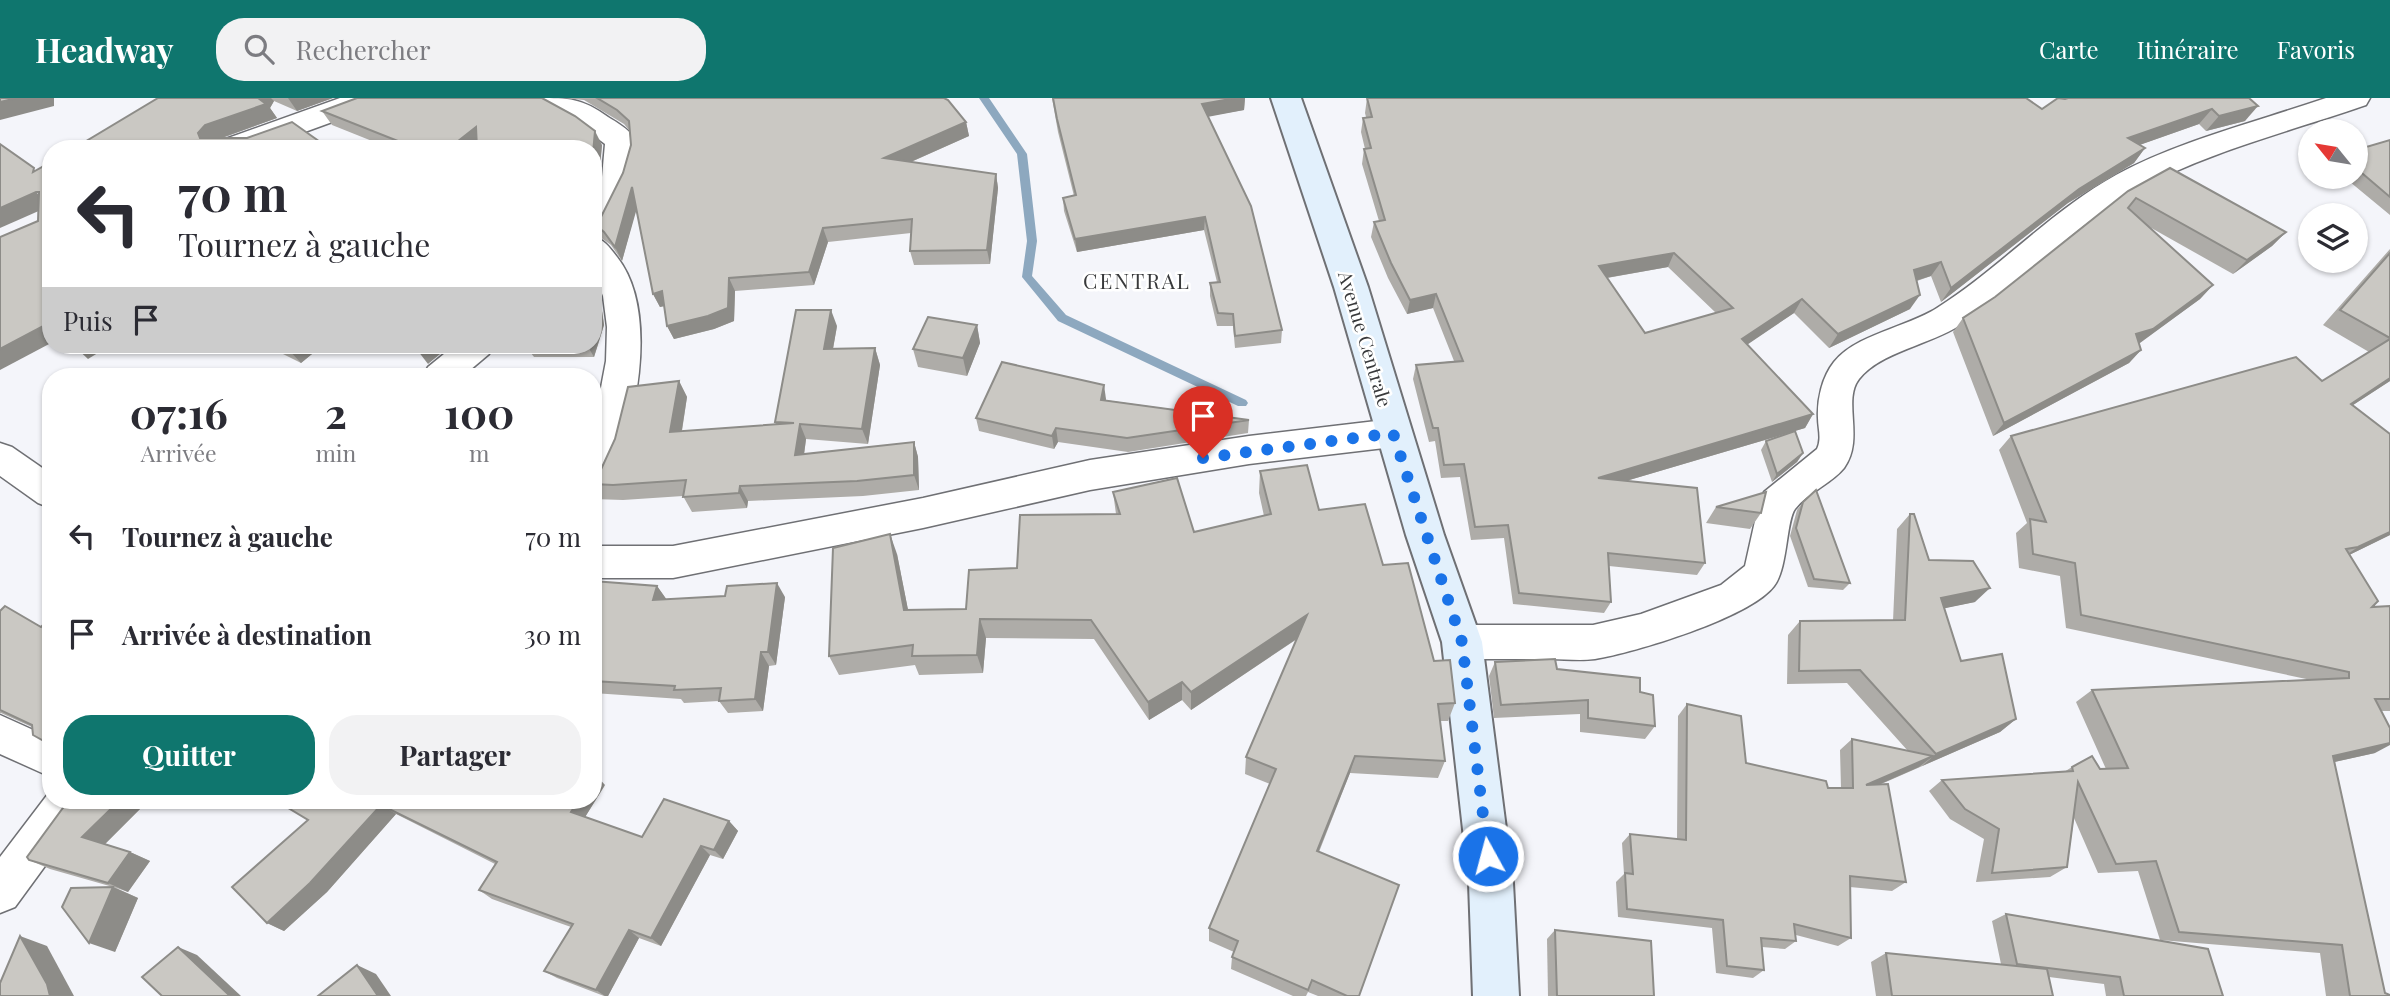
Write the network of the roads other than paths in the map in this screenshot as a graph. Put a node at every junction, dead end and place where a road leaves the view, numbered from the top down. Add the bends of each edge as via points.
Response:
1 (369, 98) edge
2 (552, 98) edge
3 (1286, 98) edge
4 (2356, 98) edge
5 (252, 140) edge
6 (602, 207) edge
7 (602, 258) edge
8 (466, 354) edge
9 (450, 368) edge
10 (1393, 433) junction
11 (0, 457) edge
12 (602, 460) edge
13 (42, 487) edge
14 (602, 562) edge
15 (1462, 642) junction
16 (0, 734) edge
17 (42, 754) edge
18 (61, 809) edge
19 (0, 892) edge
20 (1496, 996) edge

1 - 5 street
2 - 6 street via 620,140 617,177
3 - 10 street, Avenue Centrale via 1351,287
4 - 15 street via 2175,160 2127,183 2087,208 1945,320 1864,356 1846,372 1838,388 1838,441 1831,458 1777,503 1761,575 1734,597 1641,631 1593,642
7 - 12 street via 620,298 624,331 615,411
8 - 9 street
10 - 14 street via 1090,475 673,562
10 - 15 street, Avenue Centrale
11 - 13 street
15 - 20 street, Avenue Centrale via 1491,883
16 - 17 street
18 - 19 street

